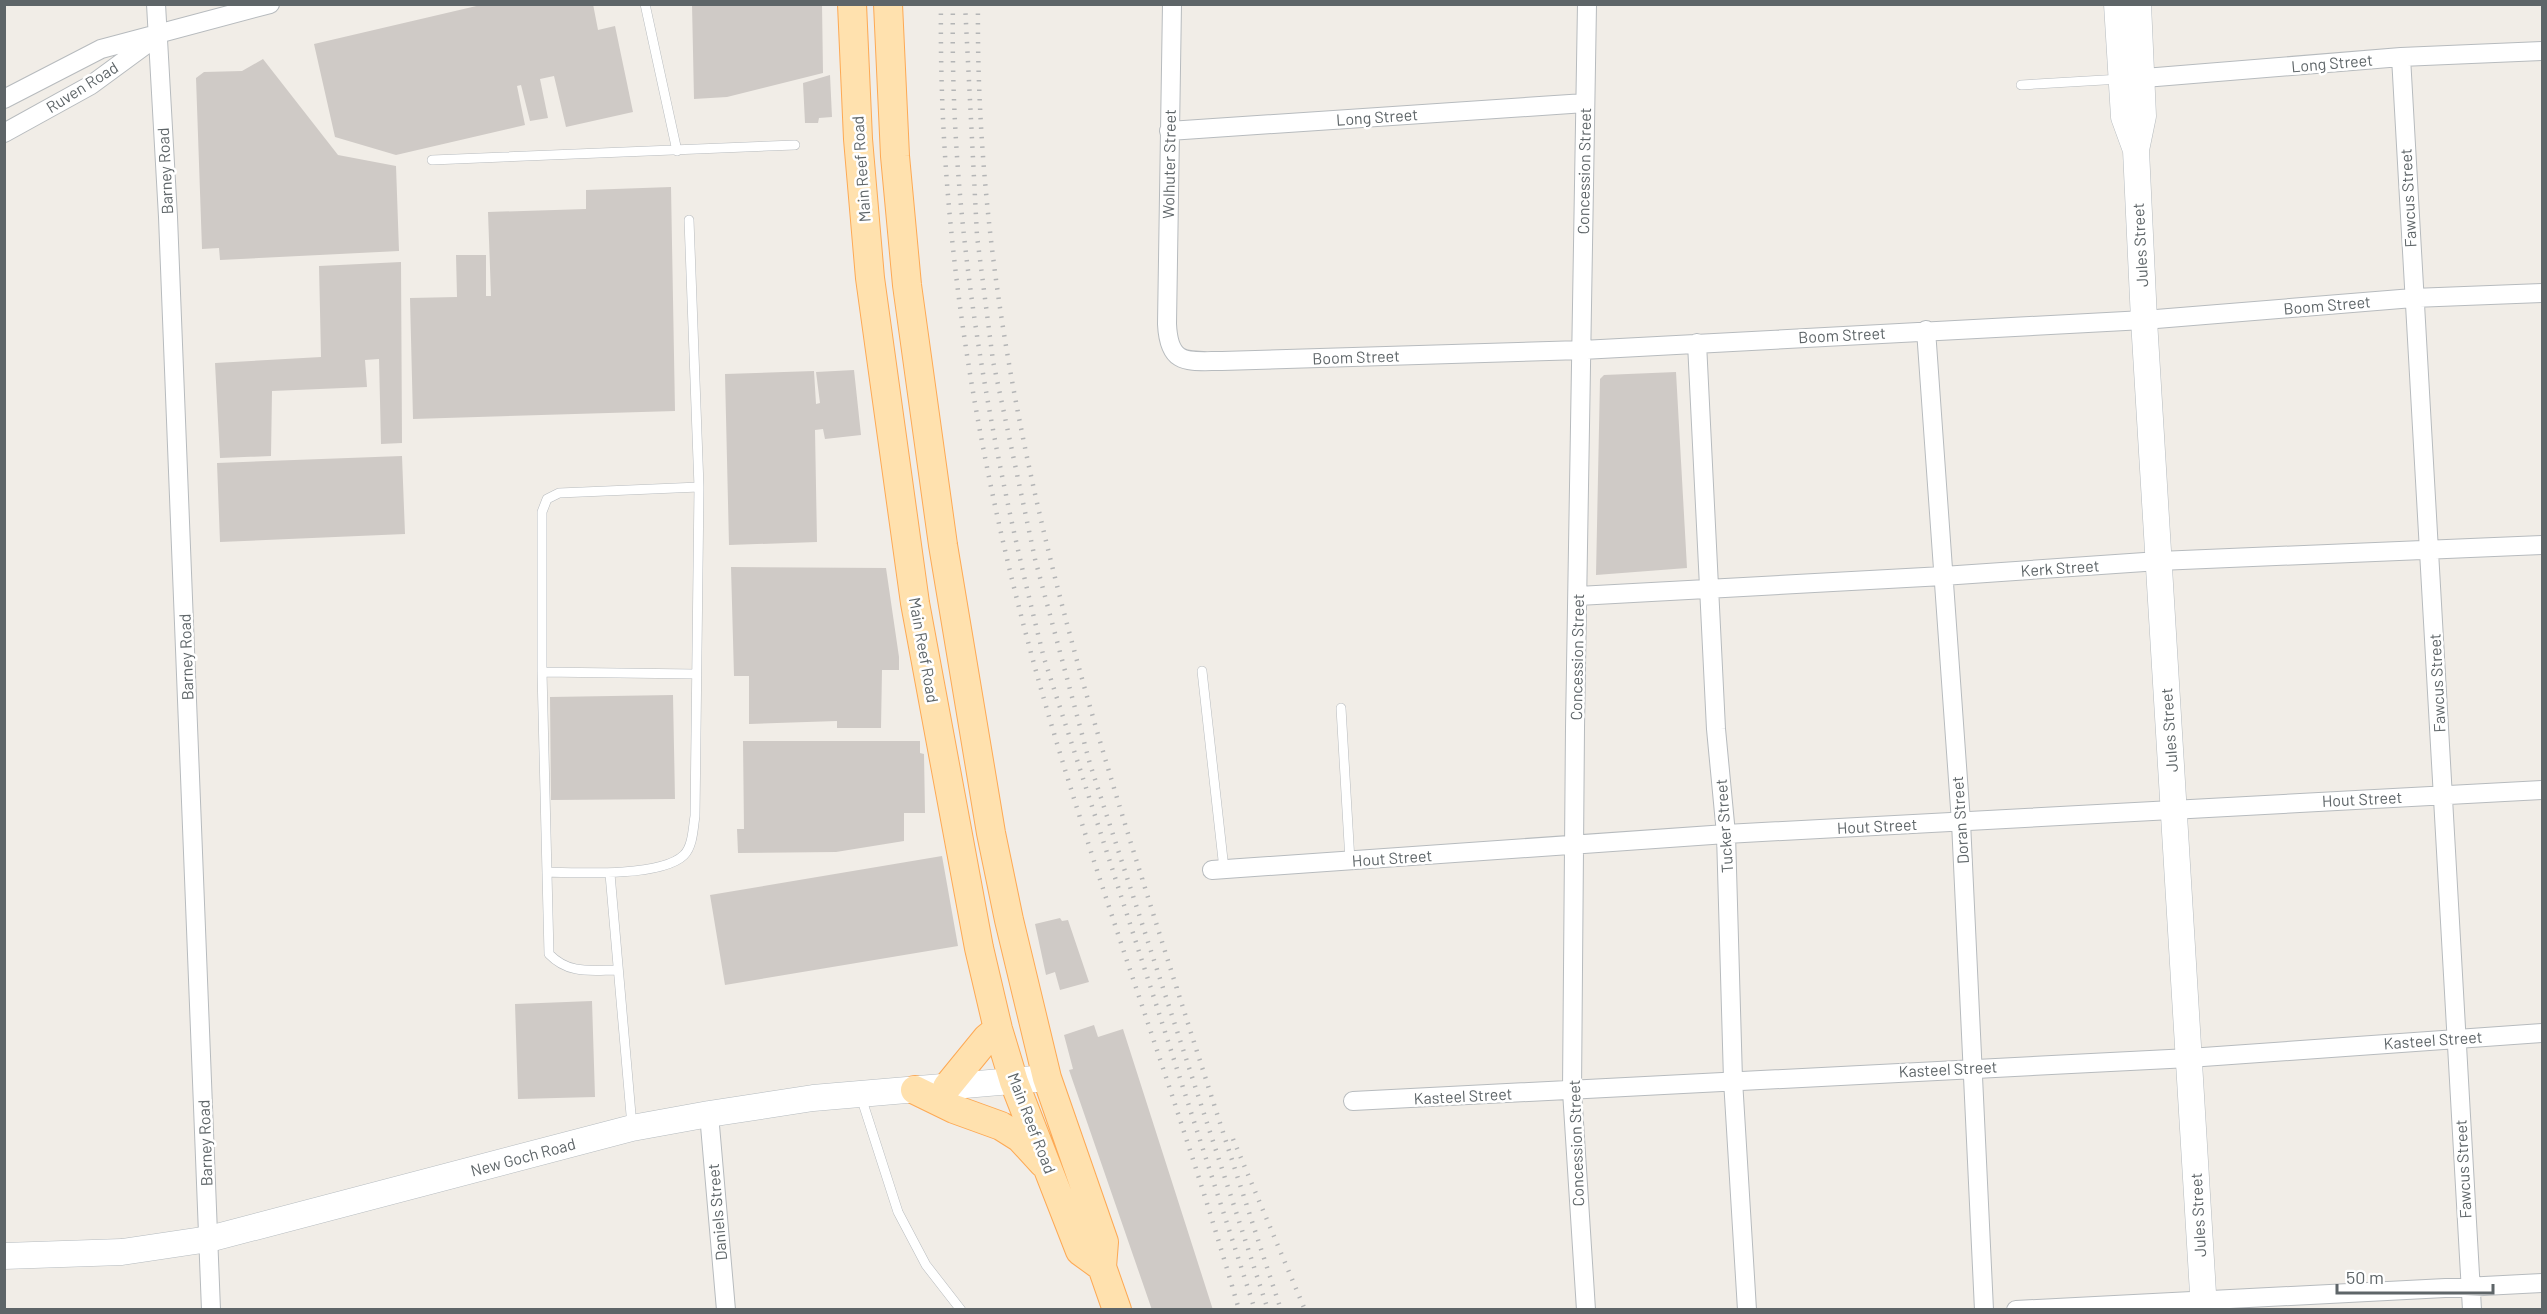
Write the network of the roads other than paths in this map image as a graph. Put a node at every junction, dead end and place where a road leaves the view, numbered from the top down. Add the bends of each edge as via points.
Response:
1 (156, 4) edge
2 (270, 4) edge
3 (645, 4) edge
4 (852, 4) edge
5 (888, 4) edge
6 (1172, 4) edge
7 (1587, 4) edge
8 (2117, 4) edge
9 (2138, 4) edge
10 (157, 36) junction
11 (2542, 51) edge
12 (2401, 57) junction
13 (2132, 79) junction
14 (2021, 85) dead end
15 (4, 99) edge
16 (1585, 103) junction
17 (1169, 131) junction
18 (4, 133) edge
19 (795, 145) dead end
20 (677, 151) junction
21 (432, 160) dead end
22 (689, 220) dead end
23 (2542, 293) edge
24 (2412, 298) junction
25 (2144, 320) junction
26 (1167, 324) joint
27 (1926, 330) junction
28 (1696, 344) junction
29 (1582, 350) junction
30 (699, 487) junction
31 (2542, 545) edge
32 (2429, 550) junction
33 (2159, 561) junction
34 (1943, 576) junction
35 (1708, 589) junction
36 (1578, 596) junction
37 (1202, 671) dead end
38 (542, 672) junction
39 (695, 674) junction
40 (1341, 708) dead end
41 (2542, 790) edge
42 (2443, 795) junction
43 (2174, 810) junction
44 (1960, 822) junction
45 (1726, 834) junction
46 (1576, 846) junction
47 (1350, 861) junction
48 (1218, 870) joint
49 (547, 872) junction
50 (610, 874) junction
51 (618, 970) junction
52 (998, 1029) junction
53 (2542, 1033) edge
54 (2456, 1038) junction
55 (2189, 1058) junction
56 (1973, 1068) junction
57 (1047, 1078) junction
58 (1733, 1080) junction
59 (1014, 1082) junction
60 (947, 1087) junction
61 (915, 1090) junction
62 (1572, 1091) junction
63 (860, 1094) junction
64 (1353, 1101) dead end
65 (709, 1114) junction
66 (632, 1128) junction
67 (1050, 1171) junction
68 (209, 1239) junction
69 (4, 1256) edge
70 (1102, 1267) junction
71 (2542, 1283) edge
72 (2470, 1287) junction
73 (2203, 1305) edge
74 (211, 1310) edge
75 (726, 1310) edge
76 (961, 1310) edge
77 (1117, 1310) edge
78 (1586, 1310) edge
79 (1747, 1310) edge
80 (1984, 1310) edge
81 (2016, 1310) edge
82 (2472, 1310) edge

1 - 10 street, Barney Road
2 - 10 street, Ruven Road
3 - 20 lane
4 - 52 main road, Main Reef Road via 862,198 890,434 917,615 979,948
5 - 57 main road, Main Reef Road via 895,156 907,285 943,545 994,844
6 - 17 street, Wolhuter Street
7 - 16 street, Concession Street
8 - 13 main road, Jules Street
9 - 13 main road, Jules Street
10 - 15 street, Ruven Road via 101,49
10 - 18 street, Ruven Road via 91,85
10 - 68 street, Barney Road
11 - 12 street, Long Street
12 - 13 street, Long Street
12 - 24 street, Fawcus Street
13 - 14 lane
13 - 25 main road, Jules Street via 2124,117 2136,150
16 - 17 street, Long Street
16 - 29 street, Concession Street
17 - 26 street, Wolhuter Street
19 - 20 lane
20 - 21 lane
22 - 30 lane
23 - 24 street, Boom Street
24 - 25 street, Boom Street
24 - 32 street, Fawcus Street
25 - 27 street, Boom Street
25 - 33 main road, Jules Street
26 - 29 street, Boom Street via 1172,352 1193,361
27 - 28 street, Boom Street
27 - 34 street, Doran Street
28 - 29 street, Boom Street
28 - 35 street, Tucker Street
29 - 36 street, Concession Street
30 - 38 lane via 559,493 547,499 542,512
30 - 39 lane
31 - 32 street, Kerk Street
32 - 33 street, Kerk Street
32 - 42 street, Fawcus Street
33 - 34 street, Kerk Street
33 - 43 main road, Jules Street
34 - 35 street, Kerk Street
34 - 44 street, Doran Street
35 - 36 street, Kerk Street
35 - 45 street, Tucker Street
36 - 46 street, Concession Street
37 - 48 lane
38 - 39 lane
38 - 49 lane
39 - 50 lane via 692,838 685,854 672,864
40 - 47 lane
41 - 42 street, Hout Street
42 - 43 street, Hout Street
42 - 54 street, Fawcus Street
43 - 44 street, Hout Street
43 - 55 main road, Jules Street
44 - 45 street, Hout Street
44 - 56 street, Doran Street
45 - 46 street, Hout Street
45 - 58 street, Tucker Street
46 - 47 street, Hout Street
46 - 62 street, Concession Street
47 - 48 street, Hout Street
49 - 50 lane
49 - 51 lane via 549,954 572,970
50 - 51 lane
51 - 66 lane
52 - 59 main road, Main Reef Road
52 - 60 main road
53 - 54 street, Kasteel Street
54 - 55 street, Kasteel Street
54 - 72 street, Fawcus Street
55 - 56 street, Kasteel Street
55 - 73 main road, Jules Street
56 - 58 street, Kasteel Street
56 - 80 street, Doran Street
57 - 59 main road, New Goch Road
57 - 70 main road, Main Reef Road via 1104,1242
58 - 62 street, Kasteel Street
58 - 79 street, Tucker Street
59 - 60 main road, New Goch Road
59 - 67 main road, Main Reef Road
60 - 61 main road, New Goch Road
61 - 63 main road, New Goch Road
61 - 67 main road via 1001,1126 1020,1138
62 - 64 street, Kasteel Street
62 - 78 street, Concession Street
63 - 65 main road, New Goch Road
63 - 76 lane via 898,1212 926,1265
65 - 66 main road, New Goch Road
65 - 75 street, Daniels Street
66 - 68 main road, New Goch Road
67 - 70 main road, Main Reef Road via 1080,1251
68 - 69 main road, New Goch Road via 122,1252
68 - 74 street, Barney Road
70 - 77 main road, Main Reef Road
71 - 72 street
72 - 73 street
72 - 82 street, Fawcus Street
73 - 81 street

